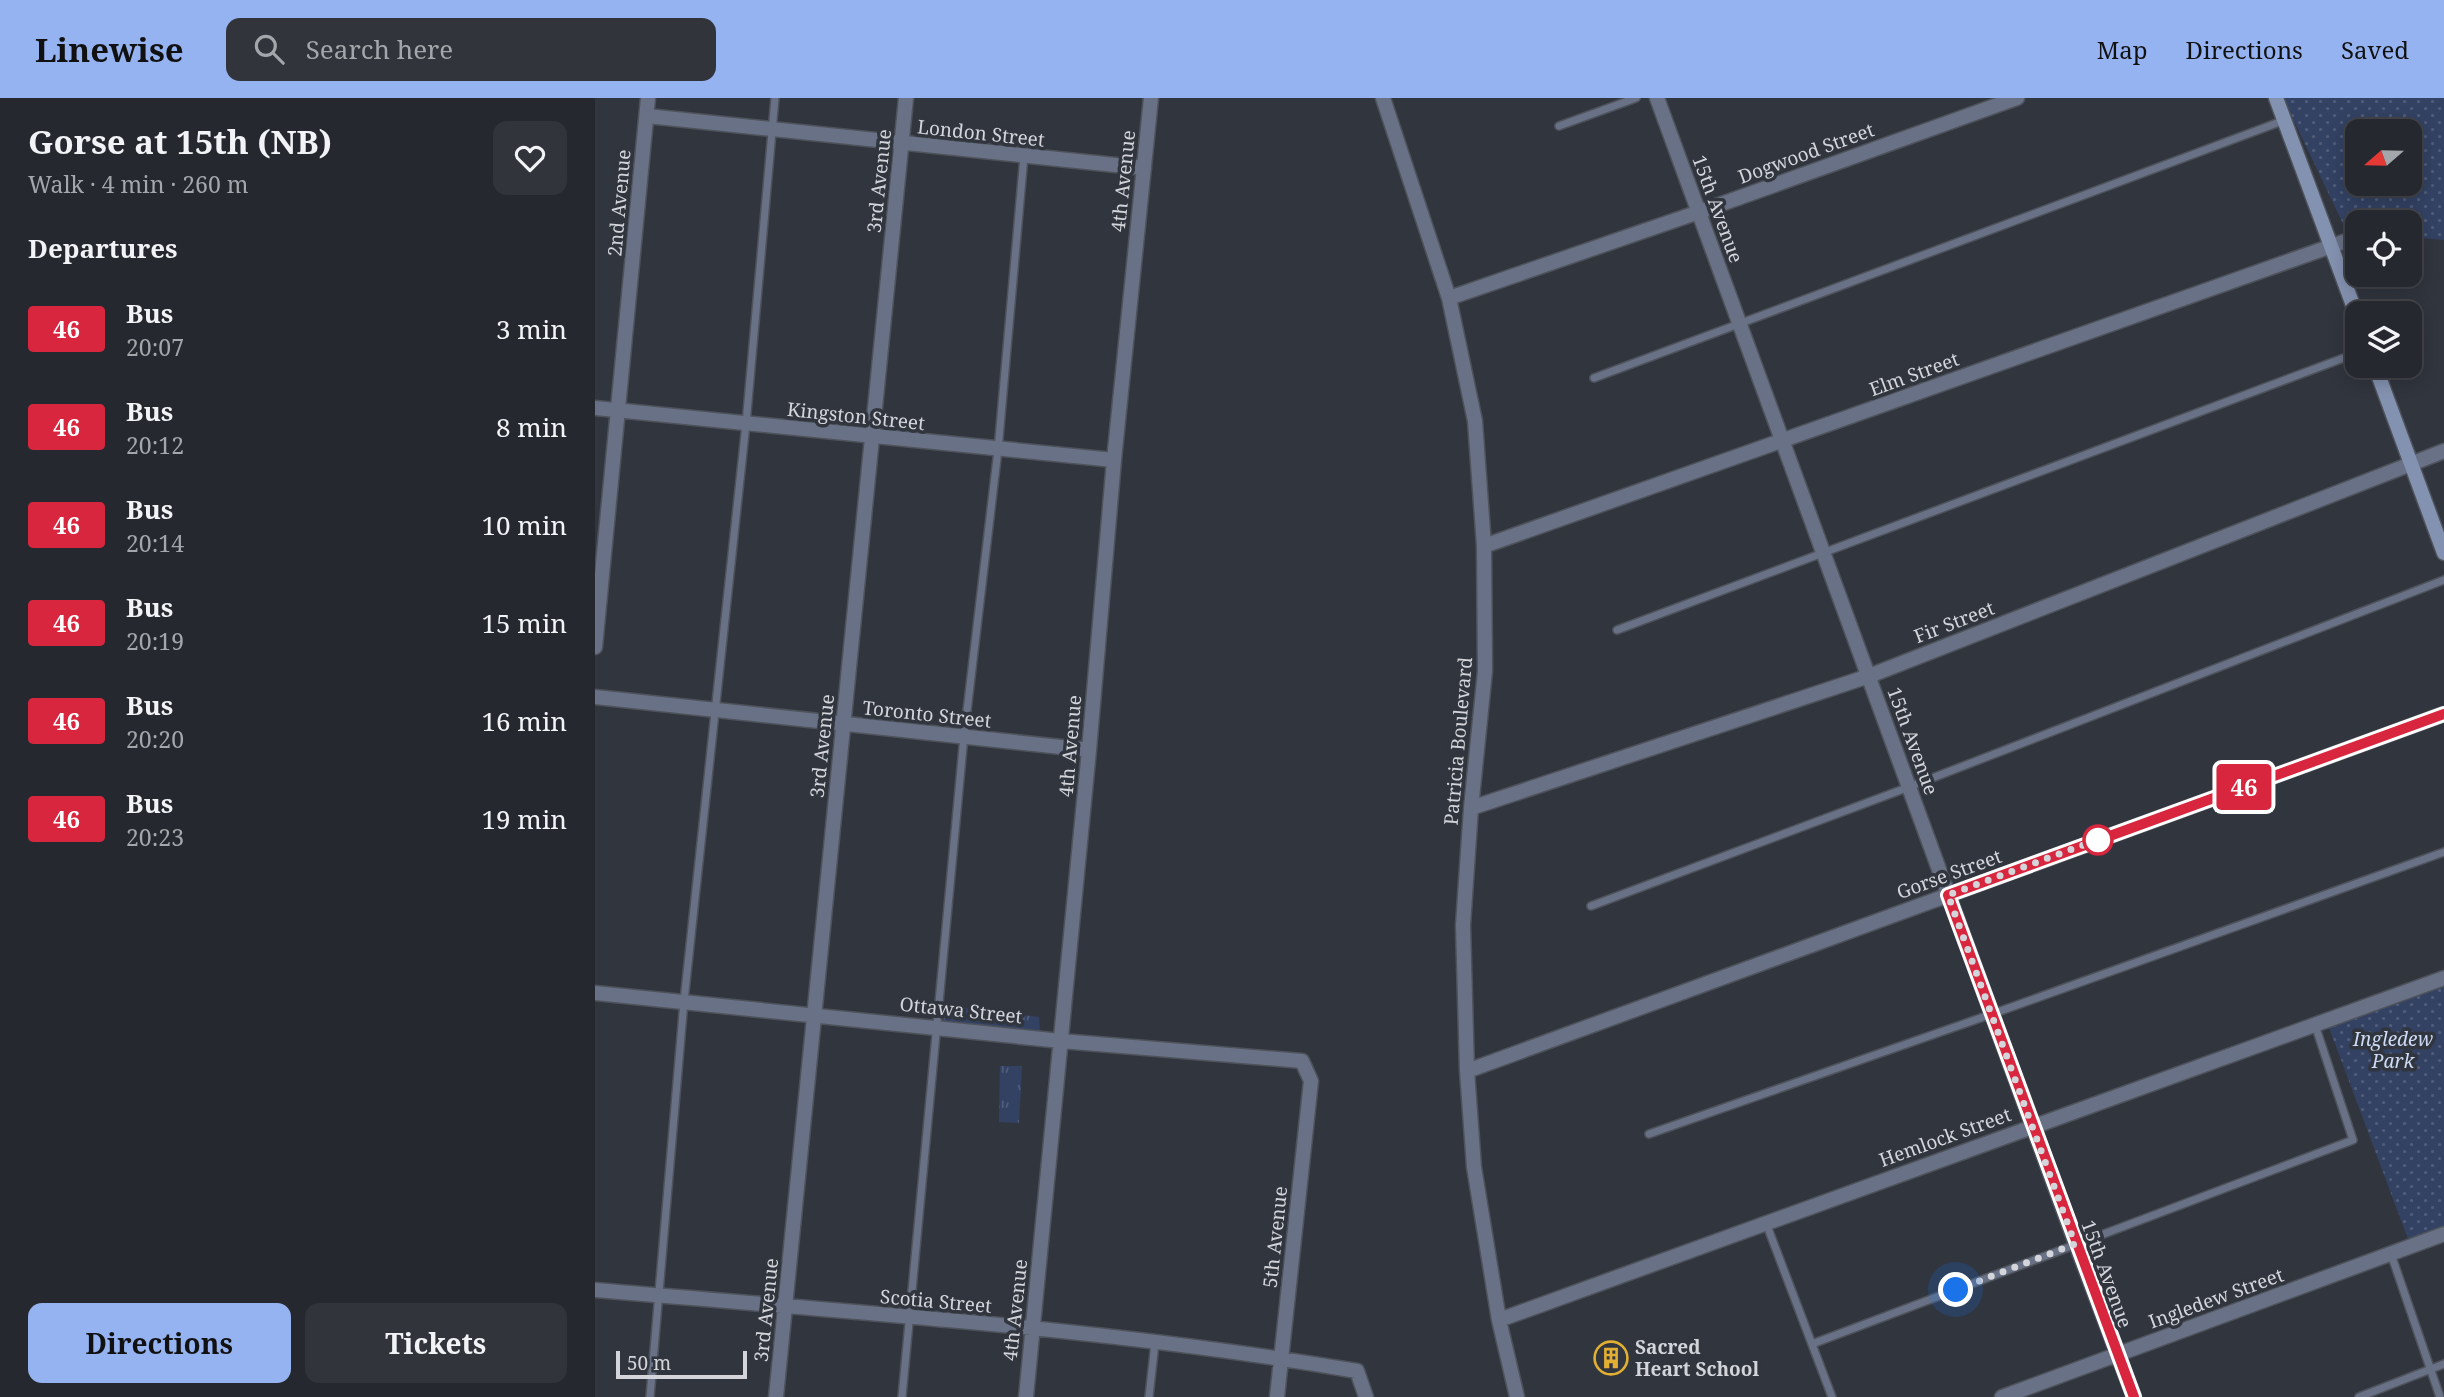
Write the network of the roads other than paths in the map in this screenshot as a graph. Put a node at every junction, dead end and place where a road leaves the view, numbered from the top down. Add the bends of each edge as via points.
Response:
1 (648, 98) edge
2 (775, 98) edge
3 (906, 98) edge
4 (1151, 98) edge
5 (1383, 98) edge
6 (1636, 98) edge
7 (1657, 98) edge
8 (2017, 98) edge
9 (2276, 98) edge
10 (646, 116) junction
11 (2285, 120) junction
12 (1559, 126) dead end
13 (772, 130) junction
14 (902, 144) junction
15 (1024, 156) junction
16 (1144, 168) junction
17 (1699, 212) junction
18 (2345, 241) edge
19 (2332, 246) junction
20 (1449, 298) junction
21 (2352, 301) edge
22 (1739, 324) junction
23 (2345, 357) edge
24 (1594, 378) dead end
25 (2379, 378) edge
26 (595, 408) edge
27 (619, 410) junction
28 (746, 424) junction
29 (873, 438) junction
30 (1782, 441) junction
31 (998, 450) junction
32 (2444, 451) edge
33 (1114, 460) junction
34 (2411, 464) junction
35 (1484, 545) junction
36 (1823, 552) junction
37 (2444, 553) edge
38 (2444, 580) edge
39 (1617, 630) dead end
40 (595, 647) edge
41 (1869, 676) junction
42 (595, 697) edge
43 (716, 710) junction
44 (2444, 714) edge
45 (843, 725) junction
46 (964, 736) junction
47 (1089, 750) junction
48 (1909, 787) junction
49 (1471, 808) junction
50 (2444, 852) edge
51 (1948, 895) junction
52 (1591, 906) dead end
53 (2444, 978) edge
54 (595, 993) edge
55 (684, 1001) junction
56 (816, 1014) junction
57 (1992, 1014) junction
58 (2315, 1024) junction
59 (936, 1027) junction
60 (1061, 1041) junction
61 (1467, 1071) junction
62 (1311, 1081) joint
63 (2032, 1126) junction
64 (1649, 1135) dead end
65 (1766, 1223) junction
66 (2444, 1234) edge
67 (2075, 1244) junction
68 (2391, 1254) junction
69 (595, 1290) edge
70 (658, 1296) junction
71 (785, 1307) junction
72 (909, 1318) junction
73 (1499, 1320) junction
74 (1033, 1329) junction
75 (1155, 1343) junction
76 (1812, 1344) junction
77 (2117, 1355) junction
78 (1281, 1358) junction
79 (2444, 1364) edge
80 (2430, 1369) junction
81 (650, 1397) edge
82 (776, 1397) edge
83 (902, 1397) edge
84 (1026, 1397) edge
85 (1149, 1397) edge
86 (1277, 1397) edge
87 (1366, 1397) edge
88 (1517, 1397) edge
89 (1832, 1397) edge
90 (2002, 1397) edge
91 (2134, 1397) edge
92 (2360, 1397) edge
93 (2440, 1397) edge

1 - 10 street, 2nd Avenue
2 - 13 lane
3 - 14 street, 3rd Avenue
4 - 16 street, 4th Avenue
5 - 20 street, Patricia Boulevard
6 - 12 lane
7 - 17 street, 15th Avenue
8 - 17 street, Dogwood Street
9 - 11 street
10 - 13 street, London Street
10 - 27 street, 2nd Avenue
11 - 19 street
11 - 22 lane
13 - 14 street, London Street
13 - 28 lane
14 - 15 street, London Street
14 - 29 street, 3rd Avenue
15 - 16 street, London Street
15 - 31 lane
16 - 33 street, 4th Avenue
17 - 20 street, Dogwood Street
17 - 22 street, 15th Avenue
18 - 19 street, Elm Street
19 - 21 street
19 - 30 street, Elm Street
20 - 35 street, Patricia Boulevard via 1475,421
22 - 24 lane
22 - 30 street, 15th Avenue
23 - 36 lane
25 - 34 street
26 - 27 street, Kingston Street
27 - 28 street, Kingston Street
27 - 40 street, 2nd Avenue
28 - 29 street, Kingston Street
28 - 43 lane
29 - 31 street, Kingston Street
29 - 45 street, 3rd Avenue
30 - 35 street, Elm Street
30 - 36 street, 15th Avenue
31 - 33 street, Kingston Street
31 - 46 lane
32 - 34 street, Fir Street
33 - 47 street, 4th Avenue
34 - 37 street
34 - 41 street, Fir Street
35 - 49 street, Patricia Boulevard via 1485,671
36 - 39 lane
36 - 41 street, 15th Avenue
38 - 48 lane
41 - 48 street, 15th Avenue
41 - 49 street, Fir Street
42 - 43 street, Toronto Street
43 - 45 street, Toronto Street
43 - 55 lane
44 - 51 street, Gorse Street
45 - 46 street, Toronto Street
45 - 56 street, 3rd Avenue
46 - 47 street, Toronto Street
46 - 59 lane
47 - 60 street, 4th Avenue
48 - 51 street, 15th Avenue
48 - 52 lane
49 - 61 street, Patricia Boulevard via 1463,925
50 - 57 lane
51 - 57 street, 15th Avenue
51 - 61 street, Gorse Street
53 - 58 street, Hemlock Street
54 - 55 street, Ottawa Street
55 - 56 street, Ottawa Street
55 - 70 lane
56 - 59 street, Ottawa Street
56 - 71 street, 3rd Avenue
57 - 63 street, 15th Avenue
57 - 64 lane
58 - 63 street, Hemlock Street
58 - 67 lane via 2353,1140
59 - 60 street, Ottawa Street
59 - 72 lane
60 - 62 street, Ottawa Street via 1302,1061
60 - 74 street, 4th Avenue
61 - 73 street, Patricia Boulevard via 1474,1167
62 - 78 street, 5th Avenue
63 - 65 street, Hemlock Street
63 - 67 street, 15th Avenue
65 - 73 street, Hemlock Street
65 - 76 lane
66 - 68 street, Ingledew Street
67 - 76 lane
67 - 77 street, 15th Avenue
68 - 77 street, Ingledew Street
68 - 80 lane
69 - 70 street, Scotia Street
70 - 71 street, Scotia Street
70 - 81 lane
71 - 72 street, Scotia Street
71 - 82 street, 3rd Avenue
72 - 74 street, Scotia Street
72 - 83 lane
73 - 88 street, Patricia Boulevard
74 - 75 street, Scotia Street
74 - 84 street, 4th Avenue
75 - 78 street, Scotia Street
75 - 85 lane
76 - 89 lane
77 - 90 street, Ingledew Street
77 - 91 street, 15th Avenue
78 - 86 street, 5th Avenue
78 - 87 street, Scotia Street via 1357,1371
79 - 80 lane
80 - 92 lane
80 - 93 lane

